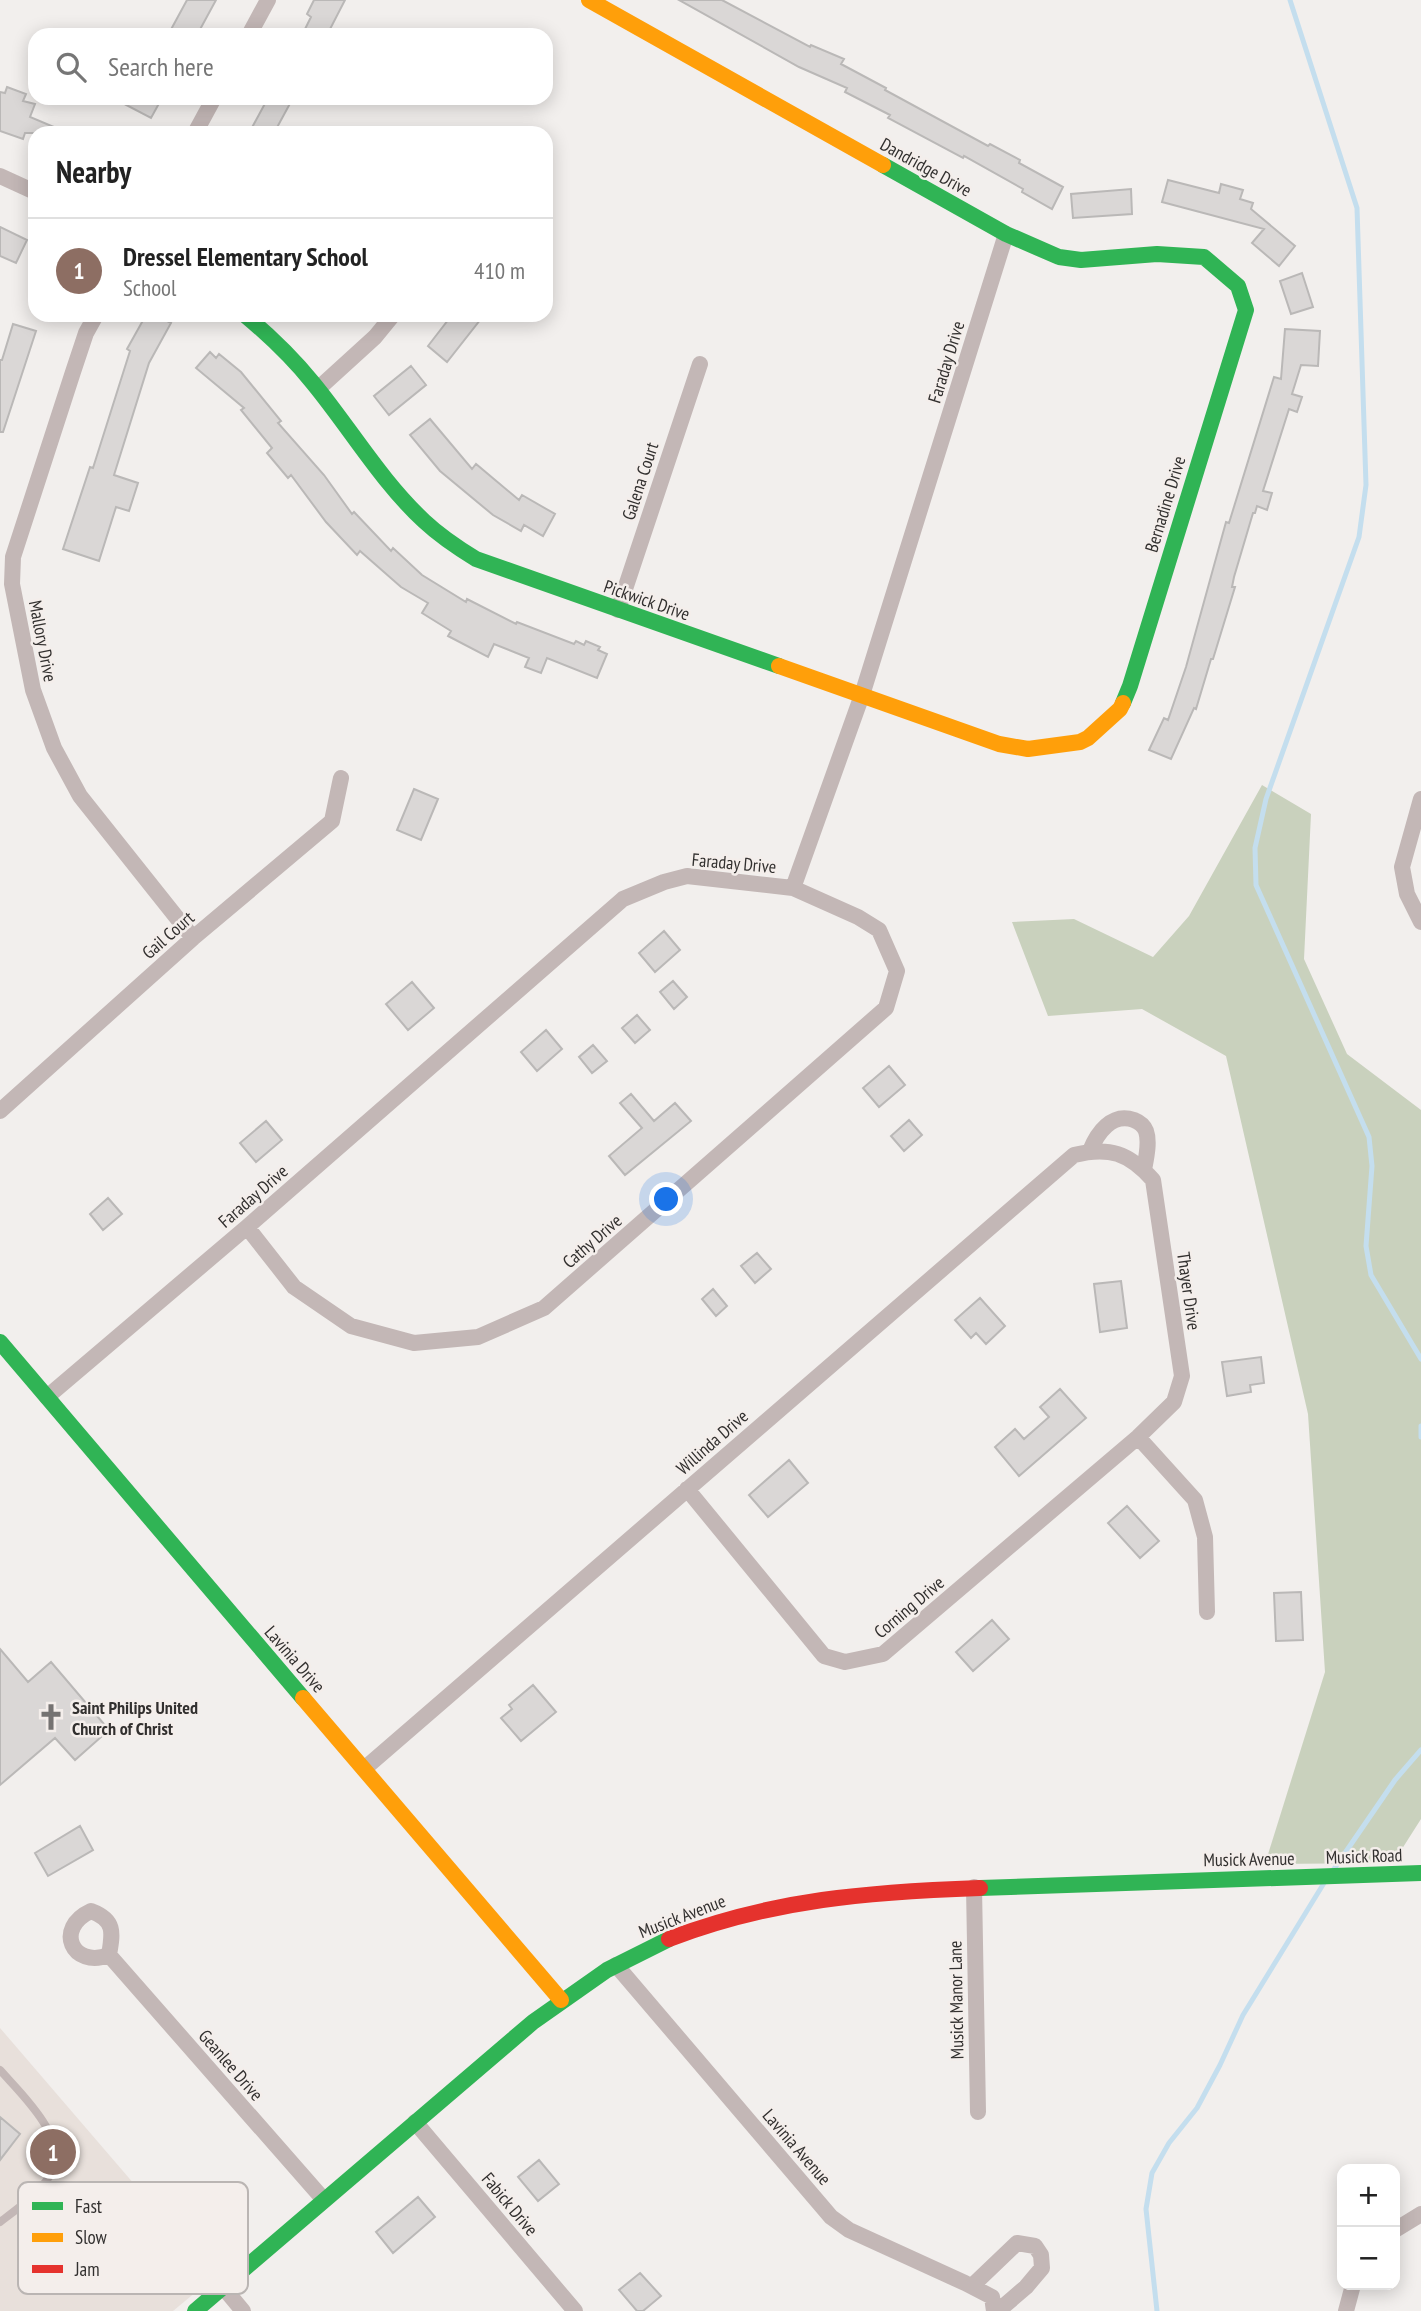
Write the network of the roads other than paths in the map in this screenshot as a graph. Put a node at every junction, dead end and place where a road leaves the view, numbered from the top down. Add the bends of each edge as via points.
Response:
1 (268, 0) edge
2 (589, 0) edge
3 (253, 28) edge
4 (210, 105) edge
5 (199, 126) edge
6 (0, 176) edge
7 (28, 189) edge
8 (1006, 234) junction
9 (1246, 310) joint
10 (92, 322) edge
11 (254, 322) edge
12 (387, 322) edge
13 (700, 364) dead end
14 (319, 388) junction
15 (618, 610) junction
16 (862, 695) junction
17 (1119, 709) joint
18 (341, 778) dead end
19 (1421, 799) edge
20 (793, 888) junction
21 (1421, 922) edge
22 (193, 939) junction
23 (0, 1111) edge
24 (1090, 1151) junction
25 (1144, 1170) junction
26 (247, 1227) junction
27 (0, 1342) edge
28 (47, 1397) junction
29 (1138, 1437) junction
30 (687, 1489) junction
31 (1207, 1612) dead end
32 (364, 1769) junction
33 (1421, 1873) edge
34 (1308, 1877) joint
35 (974, 1886) junction
36 (109, 1955) dead end
37 (616, 1965) junction
38 (561, 2000) junction
39 (0, 2070) edge
40 (978, 2112) dead end
41 (415, 2122) junction
42 (45, 2182) edge
43 (324, 2200) junction
44 (18, 2208) edge
45 (1421, 2214) edge
46 (0, 2222) edge
47 (1400, 2227) edge
48 (248, 2265) edge
49 (972, 2286) junction
50 (1352, 2290) edge
51 (215, 2294) edge
52 (229, 2294) edge
53 (994, 2306) edge
54 (195, 2311) edge
55 (243, 2311) edge
56 (576, 2311) edge
57 (1346, 2311) edge

1 - 3 street
2 - 8 street, Dandridge Drive
4 - 5 street
6 - 7 street
8 - 9 street, Dandridge Drive via 1059,257 1081,260 1157,254 1204,257 1238,286
8 - 16 street, Faraday Drive
9 - 17 street, Bernadine Drive via 1130,686
10 - 22 street, Mallory Drive via 13,557 12,584 33,690 54,748 80,796
11 - 14 street, Pickwick Drive
12 - 14 street
13 - 15 street, Galena Court
14 - 15 street, Pickwick Drive via 409,507 439,535 476,559
15 - 16 street, Pickwick Drive
16 - 17 street, Pickwick Drive via 999,744 1028,749 1080,743
16 - 20 street, Faraday Drive
18 - 22 street, Gail Court via 332,821
19 - 21 street via 1402,867 1407,894
20 - 26 street, Faraday Drive via 687,876 623,899
20 - 26 street, Cathy Drive via 879,930 897,971 886,1008 544,1308 478,1337 414,1343 351,1326 294,1287
22 - 23 street, Gail Court
24 - 25 street via 1119,1153
24 - 25 street, Willinda Drive via 1097,1133 1125,1117 1139,1122 1146,1132
24 - 30 street, Willinda Drive via 1074,1154
25 - 29 street, Thayer Drive via 1153,1180 1182,1376 1174,1402
26 - 28 street, Faraday Drive
27 - 28 street, Lavinia Drive
28 - 32 street, Lavinia Drive
29 - 30 street, Corning Drive via 883,1654 845,1662 824,1656
29 - 31 street via 1195,1500 1205,1537
30 - 32 street, Willinda Drive
32 - 38 street, Lavinia Drive
33 - 34 street, Musick Road
34 - 35 street, Musick Avenue
35 - 37 street, Musick Avenue via 851,1894 778,1905 694,1930
35 - 40 street, Musick Manor Lane
36 - 43 street, Geanlee Drive
37 - 38 street, Musick Avenue
37 - 49 street, Lavinia Avenue via 831,2217 849,2230
38 - 41 street, Musick Avenue
39 - 42 lane via 52,2138 56,2160
41 - 43 street, Musick Avenue
41 - 56 street, Fabick Drive
43 - 48 street, Musick Avenue
44 - 46 lane
45 - 47 street
49 - 53 street, Lavinia Avenue
49 - 53 street via 1017,2243 1035,2246 1042,2268 1026,2287
50 - 57 street
51 - 54 street, Musick Avenue
52 - 55 street

